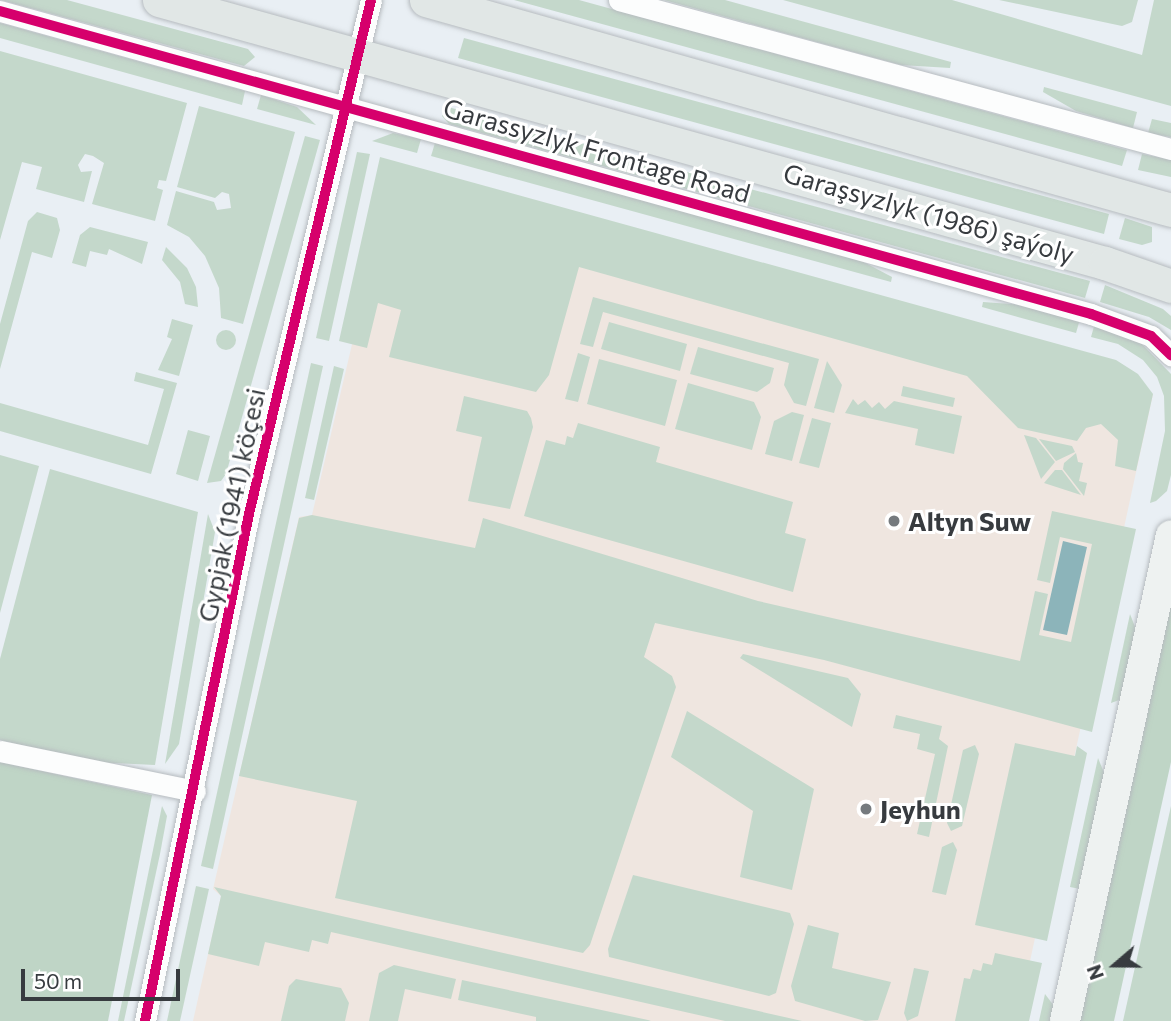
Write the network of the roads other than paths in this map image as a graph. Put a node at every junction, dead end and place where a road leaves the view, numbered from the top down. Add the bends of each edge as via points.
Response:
1 (159, 0) edge
2 (371, 0) edge
3 (425, 0) edge
4 (619, 0) edge
5 (0, 11) edge
6 (359, 54) junction
7 (347, 105) junction
8 (1171, 149) edge
9 (1171, 193) edge
10 (1124, 194) junction
11 (1171, 210) edge
12 (1105, 263) junction
13 (1171, 286) edge
14 (1171, 304) edge
15 (1171, 355) edge
16 (1171, 535) edge
17 (0, 751) edge
18 (195, 791) junction
19 (145, 1021) edge
20 (1065, 1021) edge

1 - 6 main road, Garaşsyzlyk (1986) şaýoly
2 - 6 street, Gypjak (1941) köçesi
3 - 10 main road
4 - 8 street
5 - 7 street, Garassyzlyk Frontage Road
6 - 7 street, Gypjak (1941) köçesi
6 - 12 main road, Garaşsyzlyk (1986) şaýoly
7 - 15 street, Garassyzlyk Frontage Road via 1091,314 1152,336
7 - 18 street, Gypjak (1941) köçesi via 249,514
9 - 10 main road
10 - 11 main road
12 - 13 main road, Garaşsyzlyk (1986) şaýoly
12 - 14 main road
16 - 20 street
17 - 18 street
18 - 19 street, Gypjak (1941) köçesi

